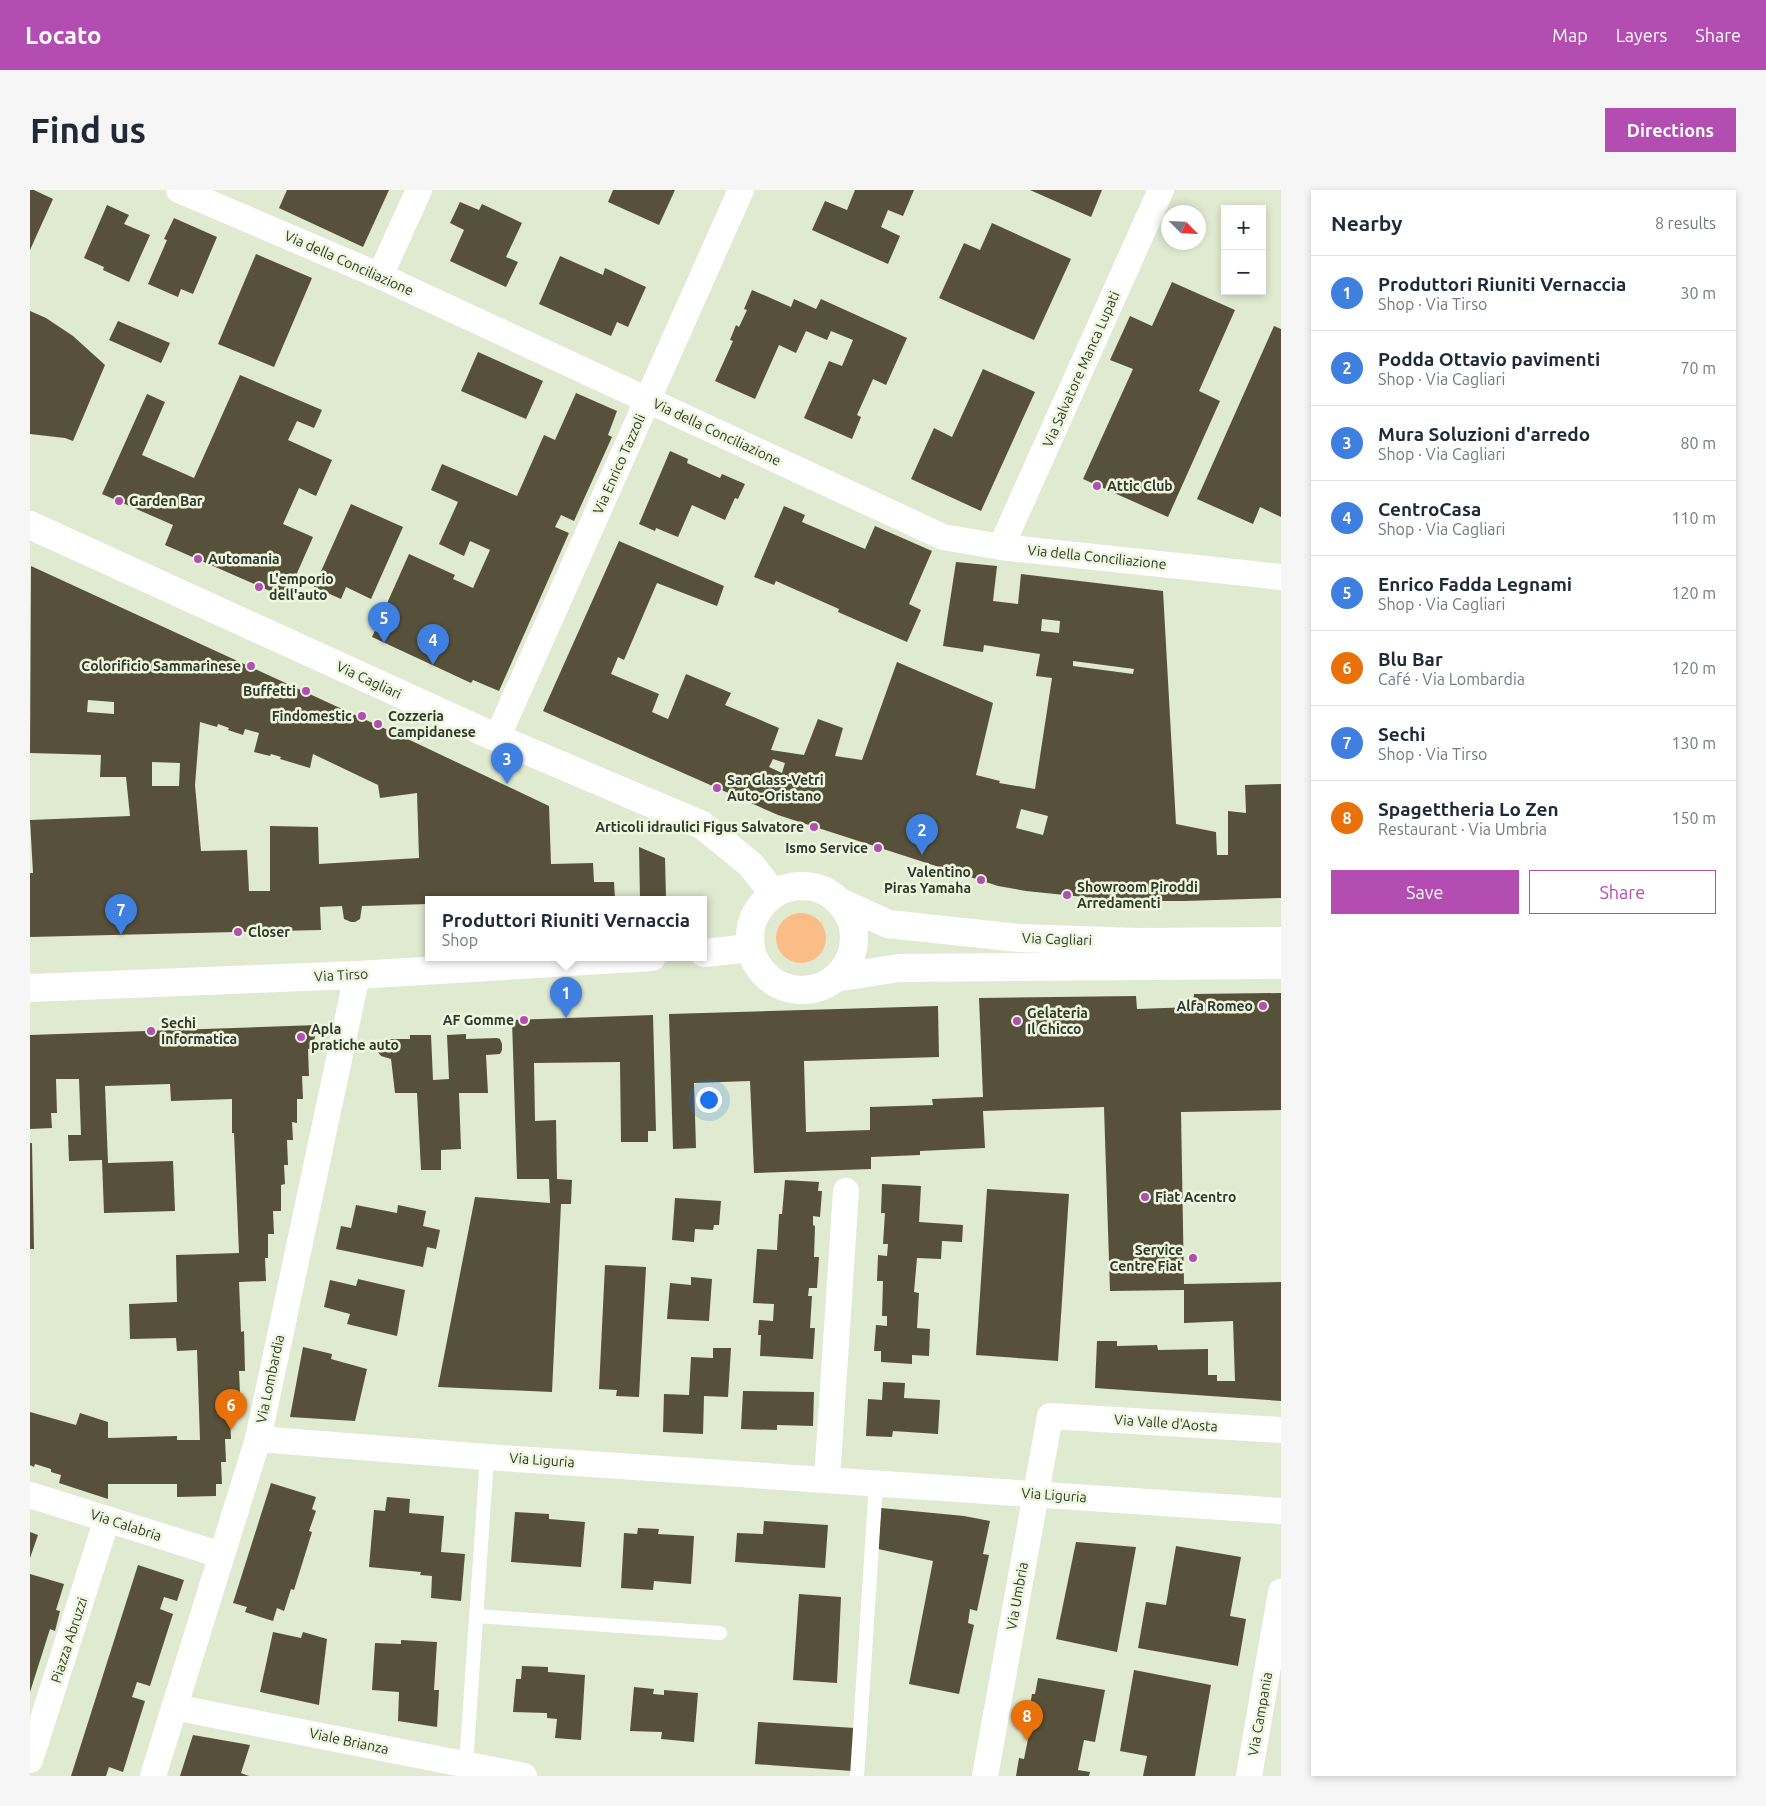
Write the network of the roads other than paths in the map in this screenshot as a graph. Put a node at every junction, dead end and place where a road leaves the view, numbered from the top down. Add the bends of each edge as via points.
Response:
1 (179, 190) edge
2 (419, 190) edge
3 (741, 190) edge
4 (1161, 190) edge
5 (380, 276) junction
6 (647, 400) junction
7 (30, 525) edge
8 (1001, 547) junction
9 (1281, 577) edge
10 (498, 738) junction
11 (774, 894) junction
12 (838, 901) junction
13 (1281, 941) edge
14 (751, 948) junction
15 (707, 953) edge
16 (586, 961) edge
17 (1281, 965) edge
18 (357, 975) junction
19 (835, 978) junction
20 (30, 988) edge
21 (846, 1190) dead end
22 (1050, 1416) joint
23 (1281, 1430) edge
24 (258, 1439) junction
25 (487, 1456) junction
26 (827, 1479) junction
27 (876, 1483) junction
28 (1035, 1494) junction
29 (30, 1495) edge
30 (1281, 1511) edge
31 (107, 1519) junction
32 (221, 1555) junction
33 (1281, 1592) edge
34 (477, 1616) junction
35 (720, 1633) dead end
36 (174, 1707) junction
37 (30, 1760) edge
38 (466, 1765) junction
39 (153, 1776) edge
40 (524, 1776) edge
41 (858, 1776) edge
42 (985, 1776) edge
43 (1248, 1776) edge

1 - 5 street, Via della Conciliazione
2 - 5 street
3 - 6 street, Via Enrico Tazzoli
4 - 8 street, Via Salvatore Manca Lupati
5 - 6 street, Via della Conciliazione
6 - 8 street, Via della Conciliazione via 943,536
6 - 10 street, Via Enrico Tazzoli
7 - 10 main road, Via Cagliari
8 - 9 street, Via della Conciliazione
10 - 11 main road, Via Cagliari via 702,825 750,864
11 - 12 main road via 804,886 817,888
11 - 14 main road via 754,917
12 - 13 main road, Via Cagliari via 888,924 1019,938 1137,942
12 - 19 main road via 853,932 852,949 846,965
14 - 15 main road
14 - 19 main road via 757,966 780,986 809,990
16 - 18 main road, Via Tirso
17 - 19 main road, Via Cagliari via 898,968
18 - 20 main road, Via Tirso
18 - 24 street, Via Lombardia
21 - 26 street
22 - 23 street, Via Valle d'Aosta
22 - 28 street, Via Umbria
24 - 25 street, Via Liguria
24 - 32 street, Via Lombardia
25 - 26 street, Via Liguria
25 - 34 lane
26 - 27 street, Via Liguria
27 - 28 street, Via Liguria
27 - 41 lane
28 - 30 street, Via Liguria
28 - 42 street, Via Umbria
29 - 31 street, Via Calabria
31 - 32 street, Via Calabria
31 - 37 street, Piazza Abruzzi
32 - 36 street, Via Lombardia
33 - 43 street, Via Campania
34 - 35 lane
34 - 38 lane
36 - 38 street, Viale Brianza
36 - 39 street, Via Lombardia
38 - 40 street, Viale Brianza

